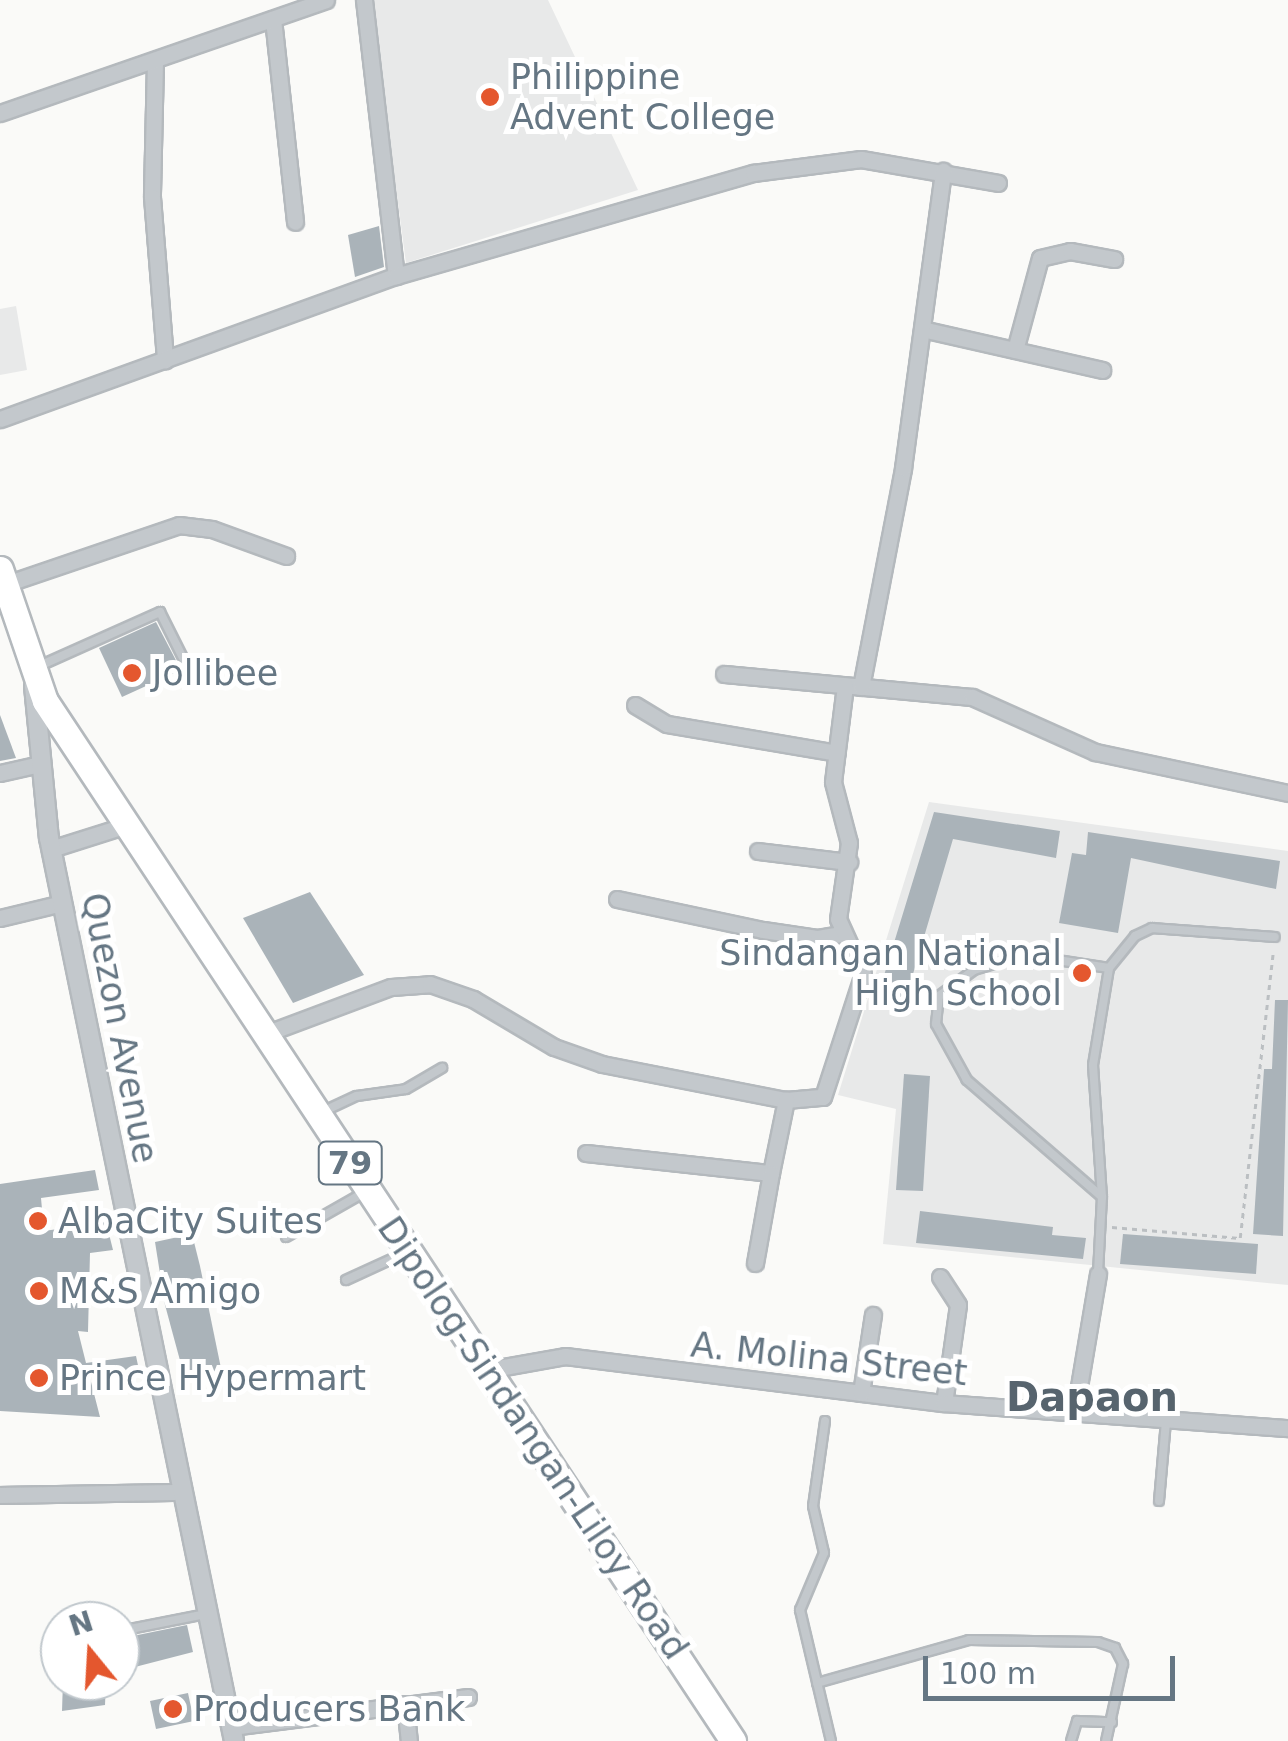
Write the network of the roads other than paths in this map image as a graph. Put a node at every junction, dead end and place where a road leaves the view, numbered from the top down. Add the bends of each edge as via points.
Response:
1 (326, 0) edge
2 (364, 0) edge
3 (272, 18) junction
4 (155, 60) junction
5 (0, 113) edge
6 (943, 171) junction
7 (998, 182) dead end
8 (295, 222) dead end
9 (1114, 259) dead end
10 (396, 276) junction
11 (922, 329) junction
12 (1015, 350) junction
13 (166, 360) junction
14 (1102, 370) dead end
15 (0, 419) edge
16 (286, 556) dead end
17 (1, 580) edge
18 (32, 674) junction
19 (724, 674) dead end
20 (196, 684) dead end
21 (853, 687) junction
22 (635, 704) dead end
23 (837, 753) junction
24 (40, 764) junction
25 (0, 773) edge
26 (1288, 793) edge
27 (128, 825) junction
28 (51, 849) junction
29 (758, 851) dead end
30 (850, 862) junction
31 (617, 899) dead end
32 (62, 902) junction
33 (0, 918) edge
34 (840, 934) junction
35 (1275, 937) road end
36 (1109, 968) junction
37 (265, 1034) junction
38 (442, 1068) dead end
39 (786, 1100) junction
40 (318, 1114) junction
41 (586, 1153) dead end
42 (771, 1174) junction
43 (368, 1190) junction
44 (1102, 1197) junction
45 (286, 1237) dead end
46 (409, 1251) junction
47 (755, 1263) dead end
48 (1098, 1274) joint
49 (940, 1277) dead end
50 (346, 1280) dead end
51 (873, 1315) dead end
52 (487, 1370) junction
53 (860, 1393) junction
54 (944, 1403) junction
55 (1075, 1410) junction
56 (1167, 1418) junction
57 (825, 1421) dead end
58 (1288, 1428) edge
59 (180, 1492) junction
60 (0, 1495) edge
61 (1159, 1501) dead end
62 (206, 1614) junction
63 (140, 1627) edge
64 (817, 1682) junction
65 (468, 1697) dead end
66 (404, 1704) junction
67 (1112, 1722) junction
68 (232, 1734) edge
69 (409, 1741) edge
70 (733, 1741) edge
71 (831, 1741) edge
72 (1071, 1741) edge
73 (1106, 1741) edge

1 - 3 street
2 - 10 street
3 - 4 street
3 - 8 street
4 - 5 street
4 - 13 street via 152,197
6 - 7 street
6 - 10 street via 861,158 753,173
6 - 11 street
9 - 12 street via 1070,252 1040,258
10 - 13 street
11 - 12 street
11 - 21 street
12 - 14 street
13 - 15 street
16 - 17 street via 212,529 180,525
17 - 18 highway, Dipolog-Sindangan-Liloy Road / 79
18 - 20 lane via 160,612
18 - 24 street, Quezon Avenue
18 - 27 highway, Dipolog-Sindangan-Liloy Road / 79
19 - 21 street
21 - 23 street
21 - 26 street via 972,697 1095,752
22 - 23 street via 667,724
23 - 30 street via 832,782
24 - 25 street
24 - 28 street, Quezon Avenue
27 - 28 street
27 - 37 highway, Dipolog-Sindangan-Liloy Road / 79
28 - 32 street, Quezon Avenue
29 - 30 street
30 - 34 street
31 - 34 street via 763,930 818,938
32 - 33 street
32 - 59 street, Quezon Avenue
34 - 39 street via 859,961 860,990 823,1098
35 - 36 lane via 1152,928 1135,936
36 - 44 lane via 1093,1065
36 - 44 lane via 1025,955 974,970 939,996 936,1024 967,1080
37 - 39 street via 391,987 430,984 473,999 576,1056
37 - 40 highway, Dipolog-Sindangan-Liloy Road / 79
38 - 40 lane via 406,1089 357,1096
39 - 42 street
40 - 43 highway, Dipolog-Sindangan-Liloy Road / 79
41 - 42 street
42 - 47 street
43 - 45 lane
43 - 46 highway, Dipolog-Sindangan-Liloy Road / 79
44 - 48 lane
46 - 50 lane
46 - 52 highway, Dipolog-Sindangan-Liloy Road / 79
48 - 55 street
49 - 54 street via 958,1304
51 - 53 street
52 - 53 street, A. Molina Street via 565,1356
52 - 70 highway, Dipolog-Sindangan-Liloy Road / 79
53 - 54 street, A. Molina Street
54 - 55 street, A. Molina Street
55 - 56 street, A. Molina Street
56 - 58 street, A. Molina Street
56 - 61 lane
57 - 64 lane via 813,1506 824,1553 800,1610
59 - 60 street
59 - 62 street, Quezon Avenue
62 - 63 lane
62 - 68 street, Quezon Avenue
64 - 67 lane via 969,1640 1098,1642 1115,1648 1123,1664
64 - 71 lane
65 - 66 street
66 - 68 street
66 - 69 street
67 - 72 lane via 1084,1717 1073,1726
67 - 73 lane

